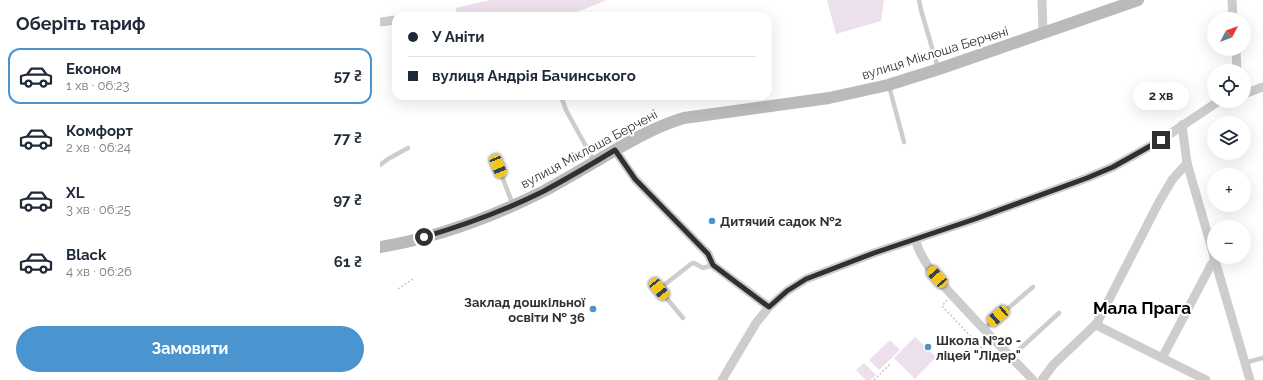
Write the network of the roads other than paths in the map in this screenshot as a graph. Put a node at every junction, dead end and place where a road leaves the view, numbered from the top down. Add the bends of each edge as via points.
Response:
1 (919, 0) edge
2 (1042, 0) edge
3 (1138, 0) edge
4 (1232, 0) edge
5 (1233, 12) edge
6 (392, 20) edge
7 (380, 22) edge
8 (1043, 33) junction
9 (939, 69) junction
10 (888, 85) junction
11 (1263, 87) edge
12 (1251, 91) edge
13 (562, 100) edge
14 (1208, 108) edge
15 (1182, 125) junction
16 (904, 142) dead end
17 (408, 148) dead end
18 (615, 150) junction
19 (594, 162) junction
20 (1187, 163) junction
21 (380, 165) edge
22 (498, 166) dead end
23 (513, 205) junction
24 (1207, 231) edge
25 (915, 239) junction
26 (380, 247) edge
27 (1212, 264) edge
28 (1217, 264) edge
29 (713, 265) junction
30 (1032, 287) dead end
31 (769, 307) junction
32 (1059, 313) dead end
33 (683, 318) dead end
34 (1097, 323) junction
35 (984, 329) junction
36 (1011, 357) junction
37 (1162, 358) junction
38 (1263, 358) edge
39 (1244, 363) junction
40 (722, 380) edge
41 (1033, 380) edge
42 (1042, 380) edge
43 (1206, 380) edge
44 (1250, 380) edge

1 - 9 lane
2 - 8 street
3 - 8 street, вулиця Міклоша Берчені
4 - 5 street
6 - 7 street
8 - 9 street, вулиця Міклоша Берчені
9 - 10 street, вулиця Міклоша Берчені
10 - 16 lane
10 - 18 street, вулиця Міклоша Берчені via 822,99 684,118 656,128
11 - 12 street
13 - 19 lane
14 - 15 street
15 - 20 street
15 - 25 street via 1113,167
17 - 21 lane
18 - 19 street, вулиця Міклоша Берчені
18 - 29 street via 635,179 708,254
19 - 23 street, вулиця Міклоша Берчені
20 - 24 street
20 - 34 street via 1172,180 1159,202
22 - 23 lane
23 - 26 street, вулиця Міклоша Берчені via 436,233
25 - 31 street via 806,279
25 - 35 street via 930,269
27 - 37 street
28 - 39 street
29 - 31 street
29 - 33 lane via 703,268 694,263 690,264 659,289
30 - 35 lane
31 - 40 street via 756,323
32 - 36 lane
34 - 37 street via 1100,327
34 - 42 street via 1053,365
35 - 36 street
36 - 41 street
37 - 43 street
38 - 39 lane
39 - 44 street

